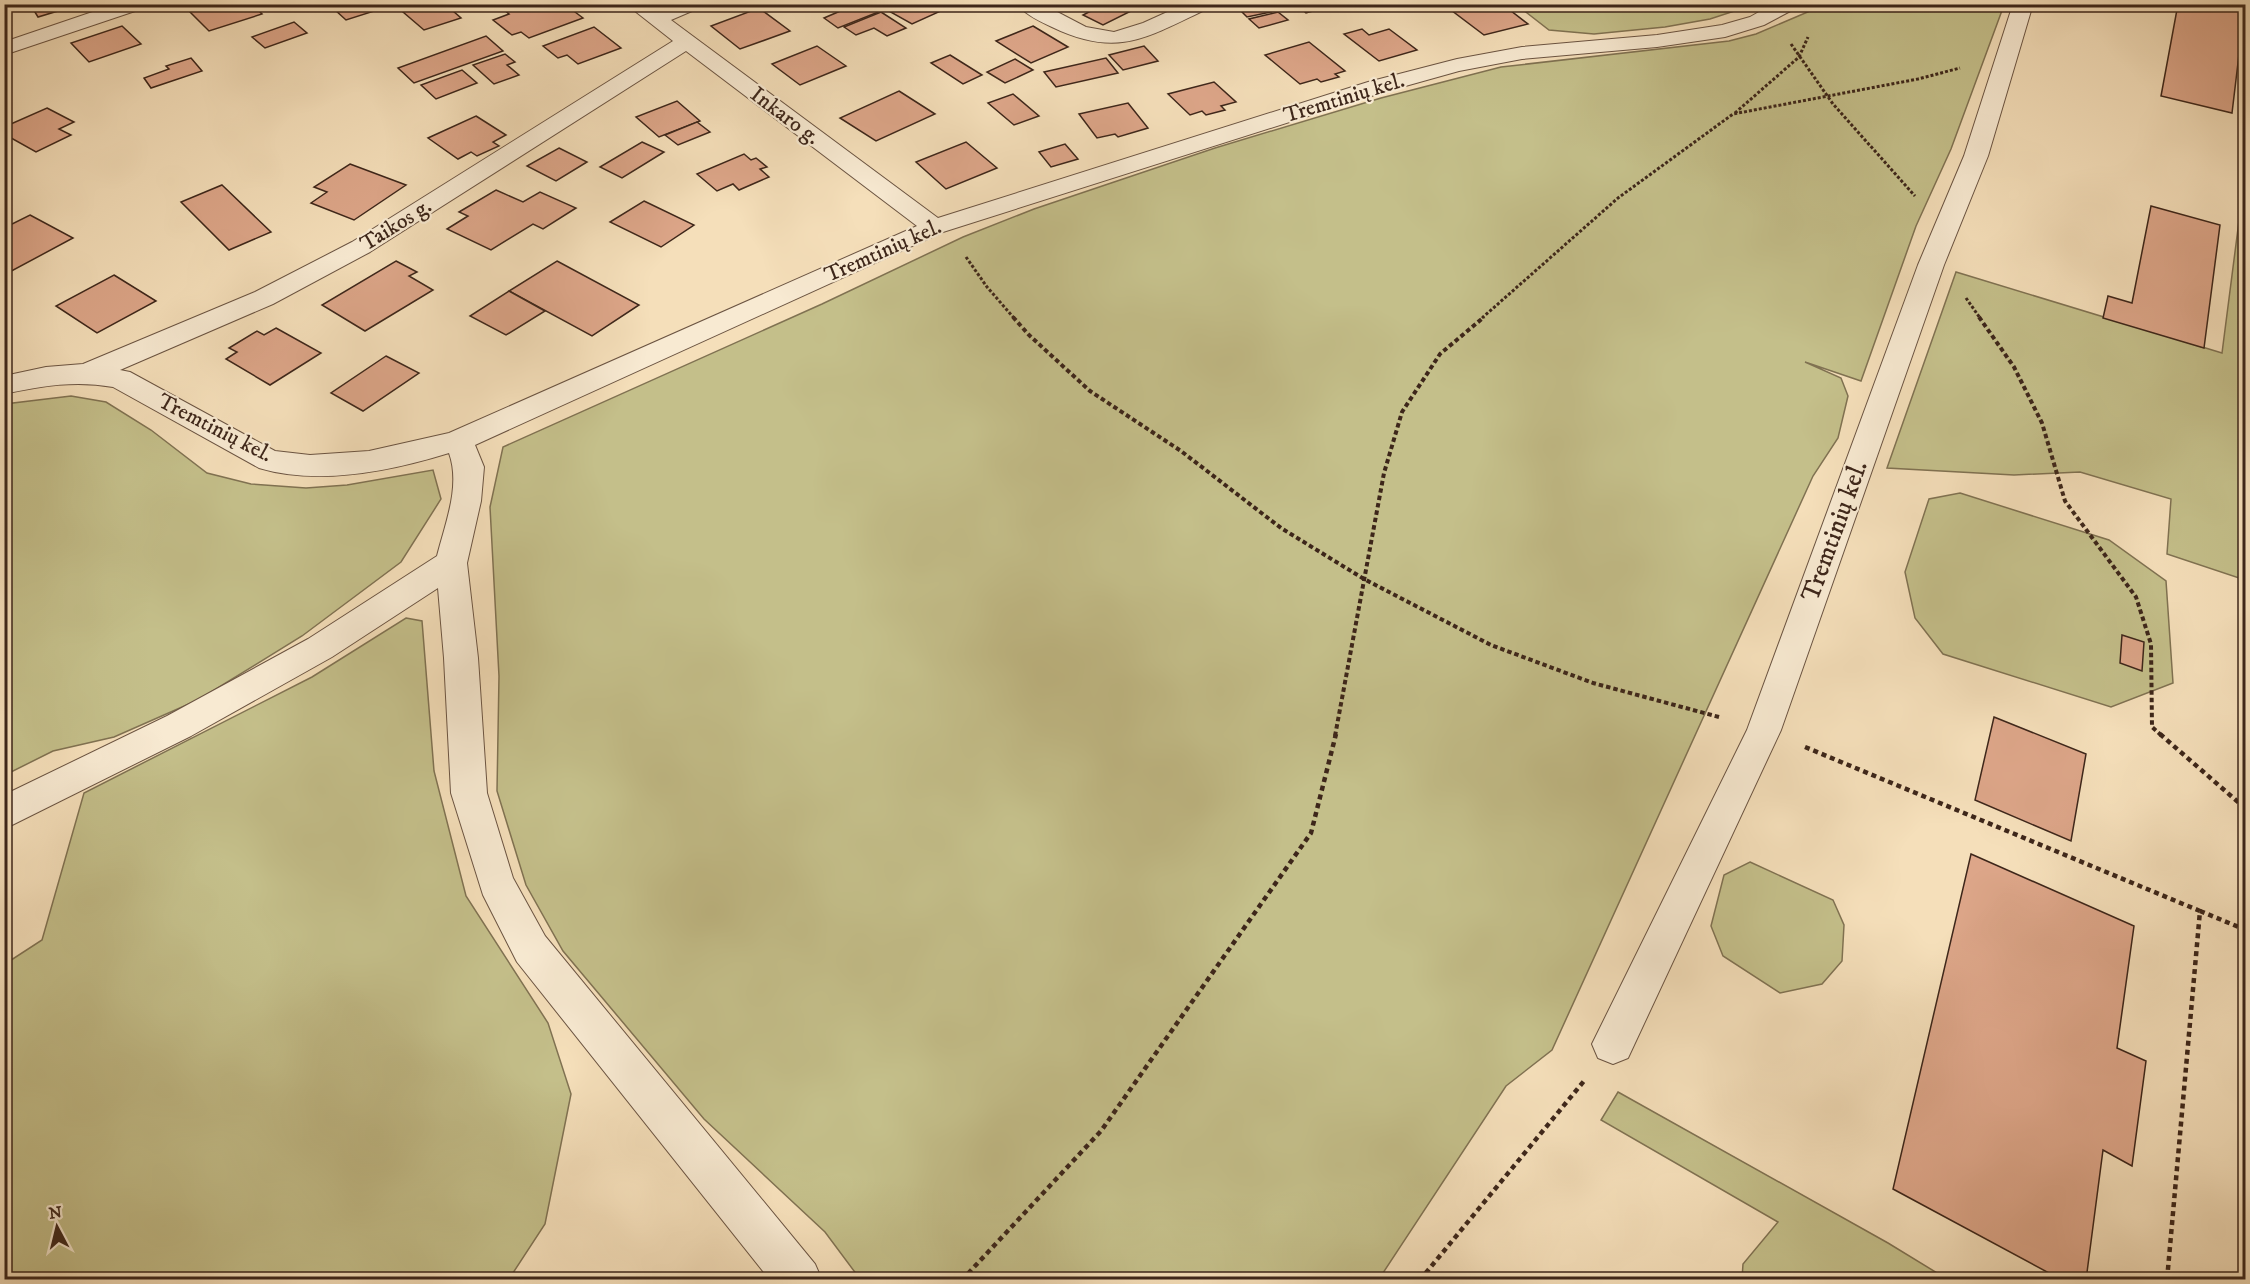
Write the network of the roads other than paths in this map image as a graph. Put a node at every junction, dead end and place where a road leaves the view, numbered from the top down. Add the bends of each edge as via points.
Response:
1 (137, 4) edge
2 (636, 4) edge
3 (692, 4) edge
4 (1026, 4) edge
5 (1202, 4) edge
6 (2023, 4) edge
7 (1778, 7) edge
8 (656, 19) junction
9 (686, 42) junction
10 (4, 49) edge
11 (933, 227) junction
12 (87, 373) junction
13 (4, 385) edge
14 (459, 440) junction
15 (451, 563) junction
16 (4, 813) edge
17 (1613, 1044) road end
18 (799, 1280) edge

1 - 10 street
2 - 8 street, Inkaro g.
3 - 8 street
4 - 5 street via 1075,32 1119,40
6 - 17 street, Tremtinių kel. via 1976,156 1931,265 1764,730
7 - 11 street, Tremtinių kel. via 1757,21 1706,35 1522,52 1457,65
8 - 9 street, Inkaro g.
9 - 11 street, Inkaro g.
9 - 12 street, Taikos g. via 361,247 264,298
11 - 14 street, Tremtinių kel.
12 - 13 street, Tremtinių kel.
12 - 14 street, Tremtinių kel. via 141,389 269,460 310,466 369,461
14 - 15 street via 469,466 466,501
15 - 16 street via 320,648 179,726
15 - 18 street via 469,793 496,883 531,949

